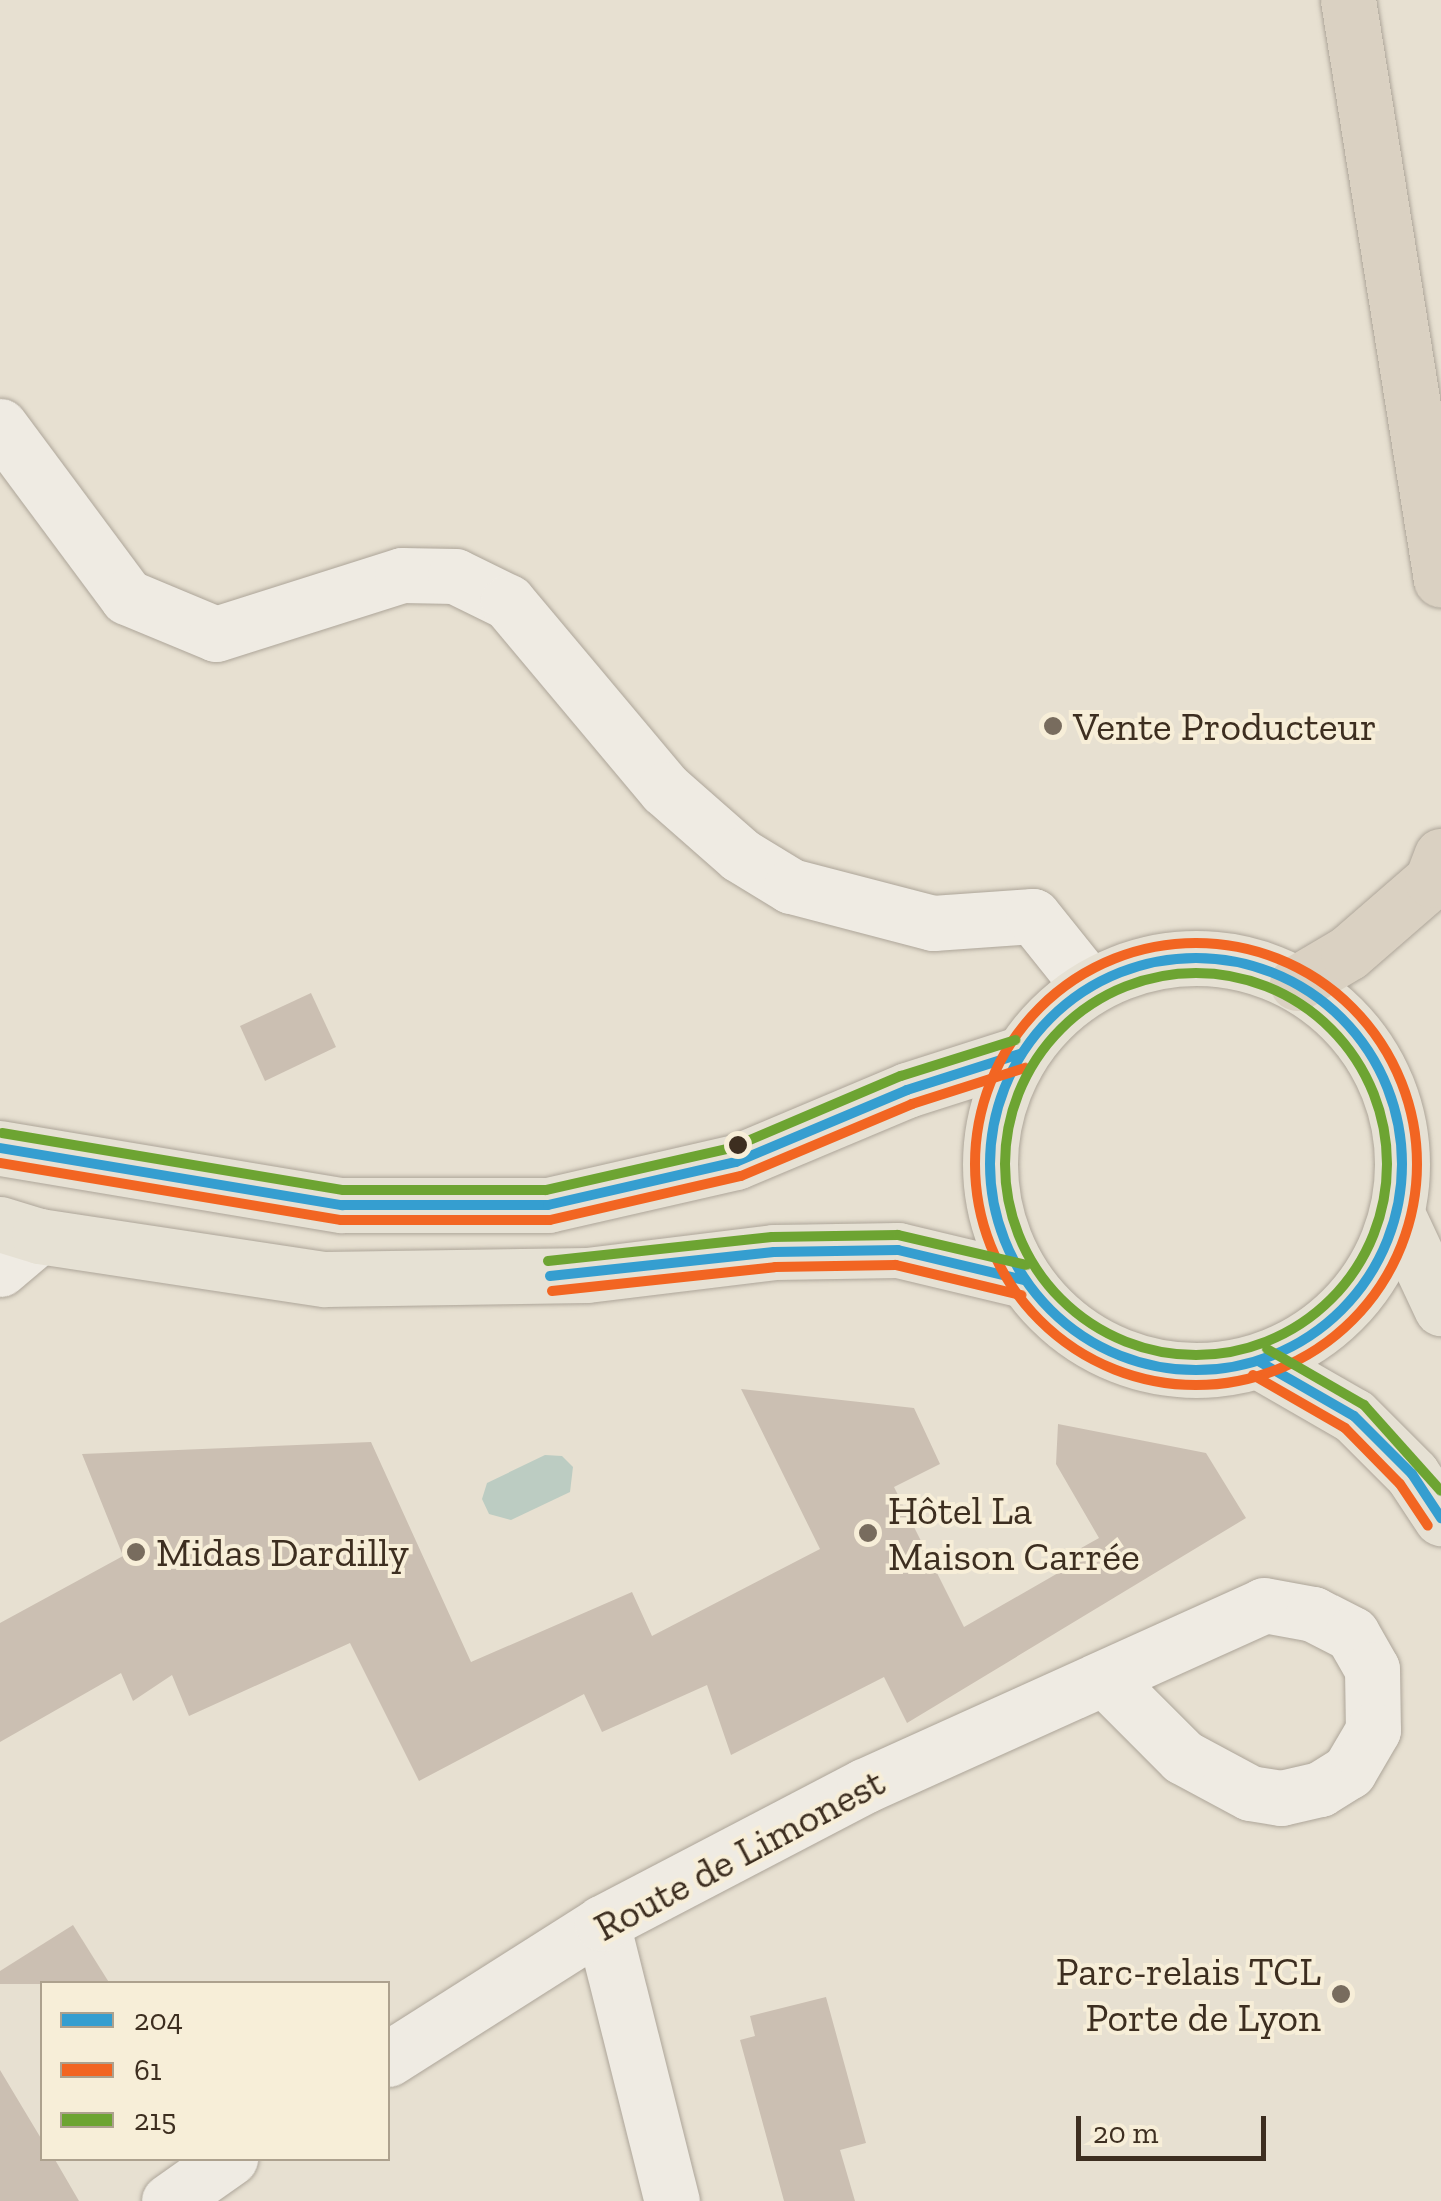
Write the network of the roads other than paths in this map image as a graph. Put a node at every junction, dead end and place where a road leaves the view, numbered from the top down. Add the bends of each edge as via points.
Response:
1 (1348, 0) edge
2 (0, 426) edge
3 (1441, 580) edge
4 (1441, 856) edge
5 (1298, 982) junction
6 (1089, 986) junction
7 (1020, 1054) junction
8 (0, 1148) edge
9 (1398, 1216) junction
10 (13, 1243) edge
11 (1024, 1280) junction
12 (1441, 1308) edge
13 (1260, 1362) junction
14 (1441, 1518) edge
15 (1106, 1680) junction
16 (602, 1923) junction
17 (390, 2058) edge
18 (226, 2161) edge
19 (170, 2201) edge
20 (672, 2201) edge

1 - 3 highway
2 - 6 street via 127,597 216,634 402,574 455,576 508,602 666,789 740,856 792,886 933,923 1033,916
4 - 5 highway via 1418,892 1348,953
5 - 6 main road via 1247,962 1193,956 1139,964
5 - 9 main road via 1352,1024 1388,1081 1404,1148
6 - 7 main road via 1051,1016
7 - 8 main road via 907,1090 736,1162 548,1205 342,1205
7 - 11 main road via 996,1109 988,1168 998,1226
9 - 12 main road
9 - 13 main road via 1370,1279 1323,1329
10 - 11 main road via 324,1279 587,1275 774,1252 898,1250
11 - 13 main road via 1070,1329 1128,1360 1194,1372
13 - 14 main road via 1354,1416 1412,1474
15 - 15 street, Route de Limonest via 1183,1757 1250,1794 1281,1798 1320,1789 1364,1754 1373,1730 1372,1670 1352,1634 1288,1608 1264,1605
15 - 16 street, Route de Limonest via 864,1786
16 - 17 street, Route de Limonest
16 - 20 street
18 - 19 street

